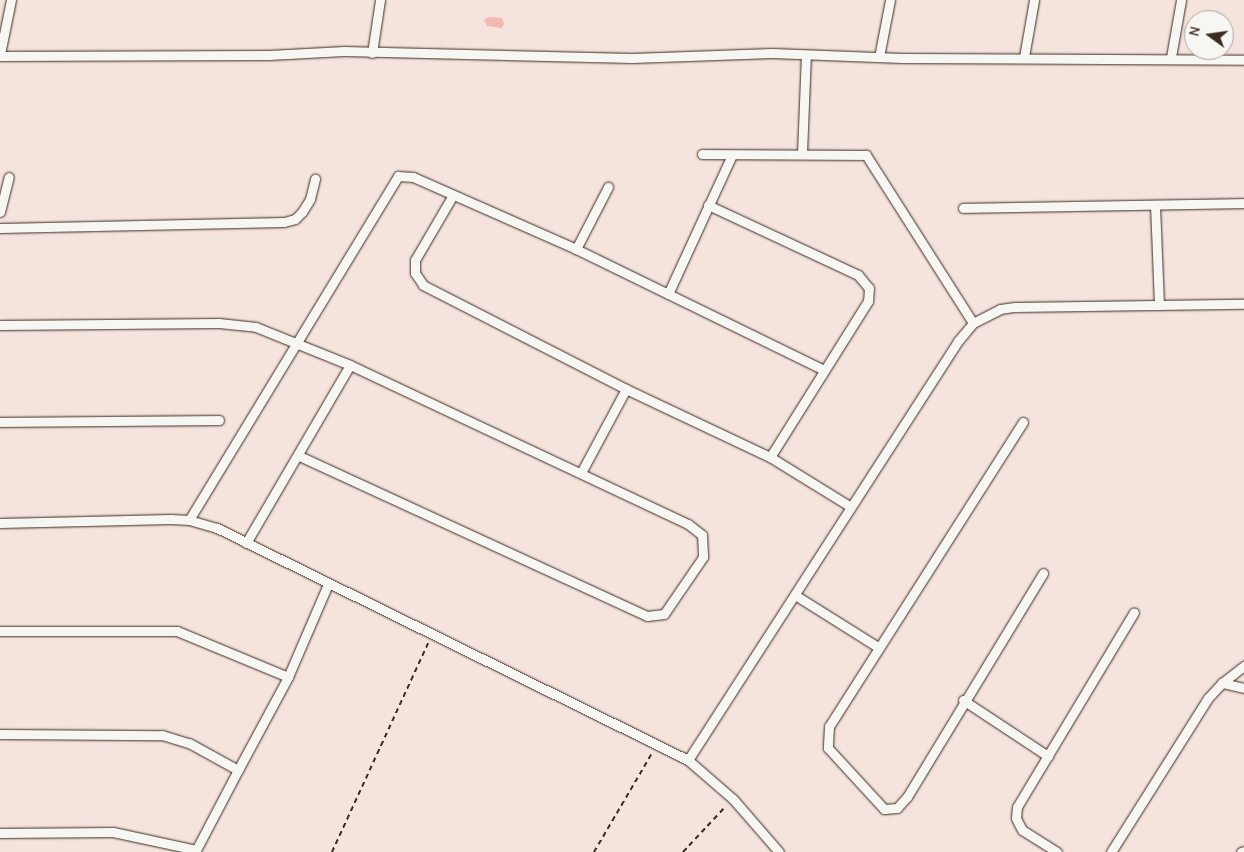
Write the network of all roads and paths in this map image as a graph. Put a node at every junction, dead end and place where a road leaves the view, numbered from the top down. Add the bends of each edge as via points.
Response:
1 (11, 0) edge
2 (380, 0) edge
3 (890, 0) edge
4 (1034, 0) edge
5 (1181, 0) edge
6 (372, 53) junction
7 (0, 55) edge
8 (806, 55) junction
9 (879, 57) junction
10 (1024, 57) junction
11 (1171, 58) junction
12 (1244, 60) edge
13 (802, 153) junction
14 (702, 154) dead end
15 (731, 157) junction
16 (9, 177) dead end
17 (315, 179) dead end
18 (608, 187) dead end
19 (453, 195) junction
20 (1244, 203) edge
21 (1155, 204) junction
22 (708, 205) junction
23 (963, 208) dead end
24 (0, 212) edge
25 (0, 228) edge
26 (576, 249) junction
27 (668, 294) junction
28 (1244, 304) edge
29 (1159, 305) junction
30 (973, 323) junction
31 (0, 325) edge
32 (297, 342) junction
33 (350, 365) junction
34 (824, 370) junction
35 (626, 388) junction
36 (219, 420) dead end
37 (0, 422) edge
38 (1024, 422) dead end
39 (299, 456) junction
40 (770, 457) junction
41 (582, 471) junction
42 (851, 507) junction
43 (189, 520) junction
44 (0, 523) edge
45 (246, 543) junction
46 (1043, 573) dead end
47 (328, 584) junction
48 (796, 595) junction
49 (1134, 612) dead end
50 (0, 631) edge
51 (432, 632) junction
52 (878, 647) junction
53 (1244, 666) edge
54 (288, 677) junction
55 (1222, 683) junction
56 (1244, 688) edge
57 (963, 700) junction
58 (0, 734) edge
59 (657, 744) junction
60 (1048, 756) junction
61 (688, 760) junction
62 (238, 770) junction
63 (733, 799) junction
64 (0, 833) edge
65 (195, 851) edge
66 (332, 852) edge
67 (594, 852) edge
68 (683, 852) edge
69 (779, 852) edge
70 (1057, 852) edge
71 (1111, 852) edge

1 - 7 street
2 - 6 street
3 - 9 street
4 - 10 street
5 - 11 street
6 - 7 street
6 - 8 street via 632,58
8 - 9 street
8 - 13 street
9 - 10 street
10 - 11 street
11 - 12 street
13 - 15 street
13 - 30 street via 853,152 868,157
14 - 15 street
15 - 22 street
16 - 24 street
17 - 25 street via 302,212 295,219 284,222
18 - 26 street
19 - 26 street
19 - 32 street via 413,177 395,178
19 - 35 street via 415,260 415,273 423,284
20 - 21 street
21 - 23 street
21 - 29 street
22 - 27 street
22 - 34 street via 858,275 867,284 868,300
26 - 27 street
27 - 34 street
28 - 29 street
29 - 30 street via 1015,307 1000,309
30 - 42 street
31 - 32 street via 239,324
32 - 33 street
32 - 43 street
33 - 39 street
33 - 41 street
34 - 40 street
35 - 40 street
35 - 41 street
36 - 37 street
38 - 52 street
39 - 41 street via 640,613 664,614 703,557 702,535 688,524
39 - 45 street
40 - 42 street
42 - 48 street
43 - 44 street
43 - 45 street via 217,528
45 - 47 street
46 - 57 street
47 - 51 street
47 - 54 street
48 - 52 street
48 - 61 street
49 - 60 street
50 - 54 street via 176,631
51 - 59 street
51 - 66 path
52 - 57 street via 831,721 826,742 831,753 884,809 897,808 907,797
53 - 55 street
54 - 62 street
55 - 56 street
55 - 71 street via 1208,698
57 - 60 street
58 - 62 street via 162,735 189,743
59 - 61 street
59 - 67 path
60 - 70 street via 1020,798 1016,818 1022,830
61 - 63 street
62 - 65 street
63 - 68 path
63 - 69 street
64 - 65 street via 113,832

